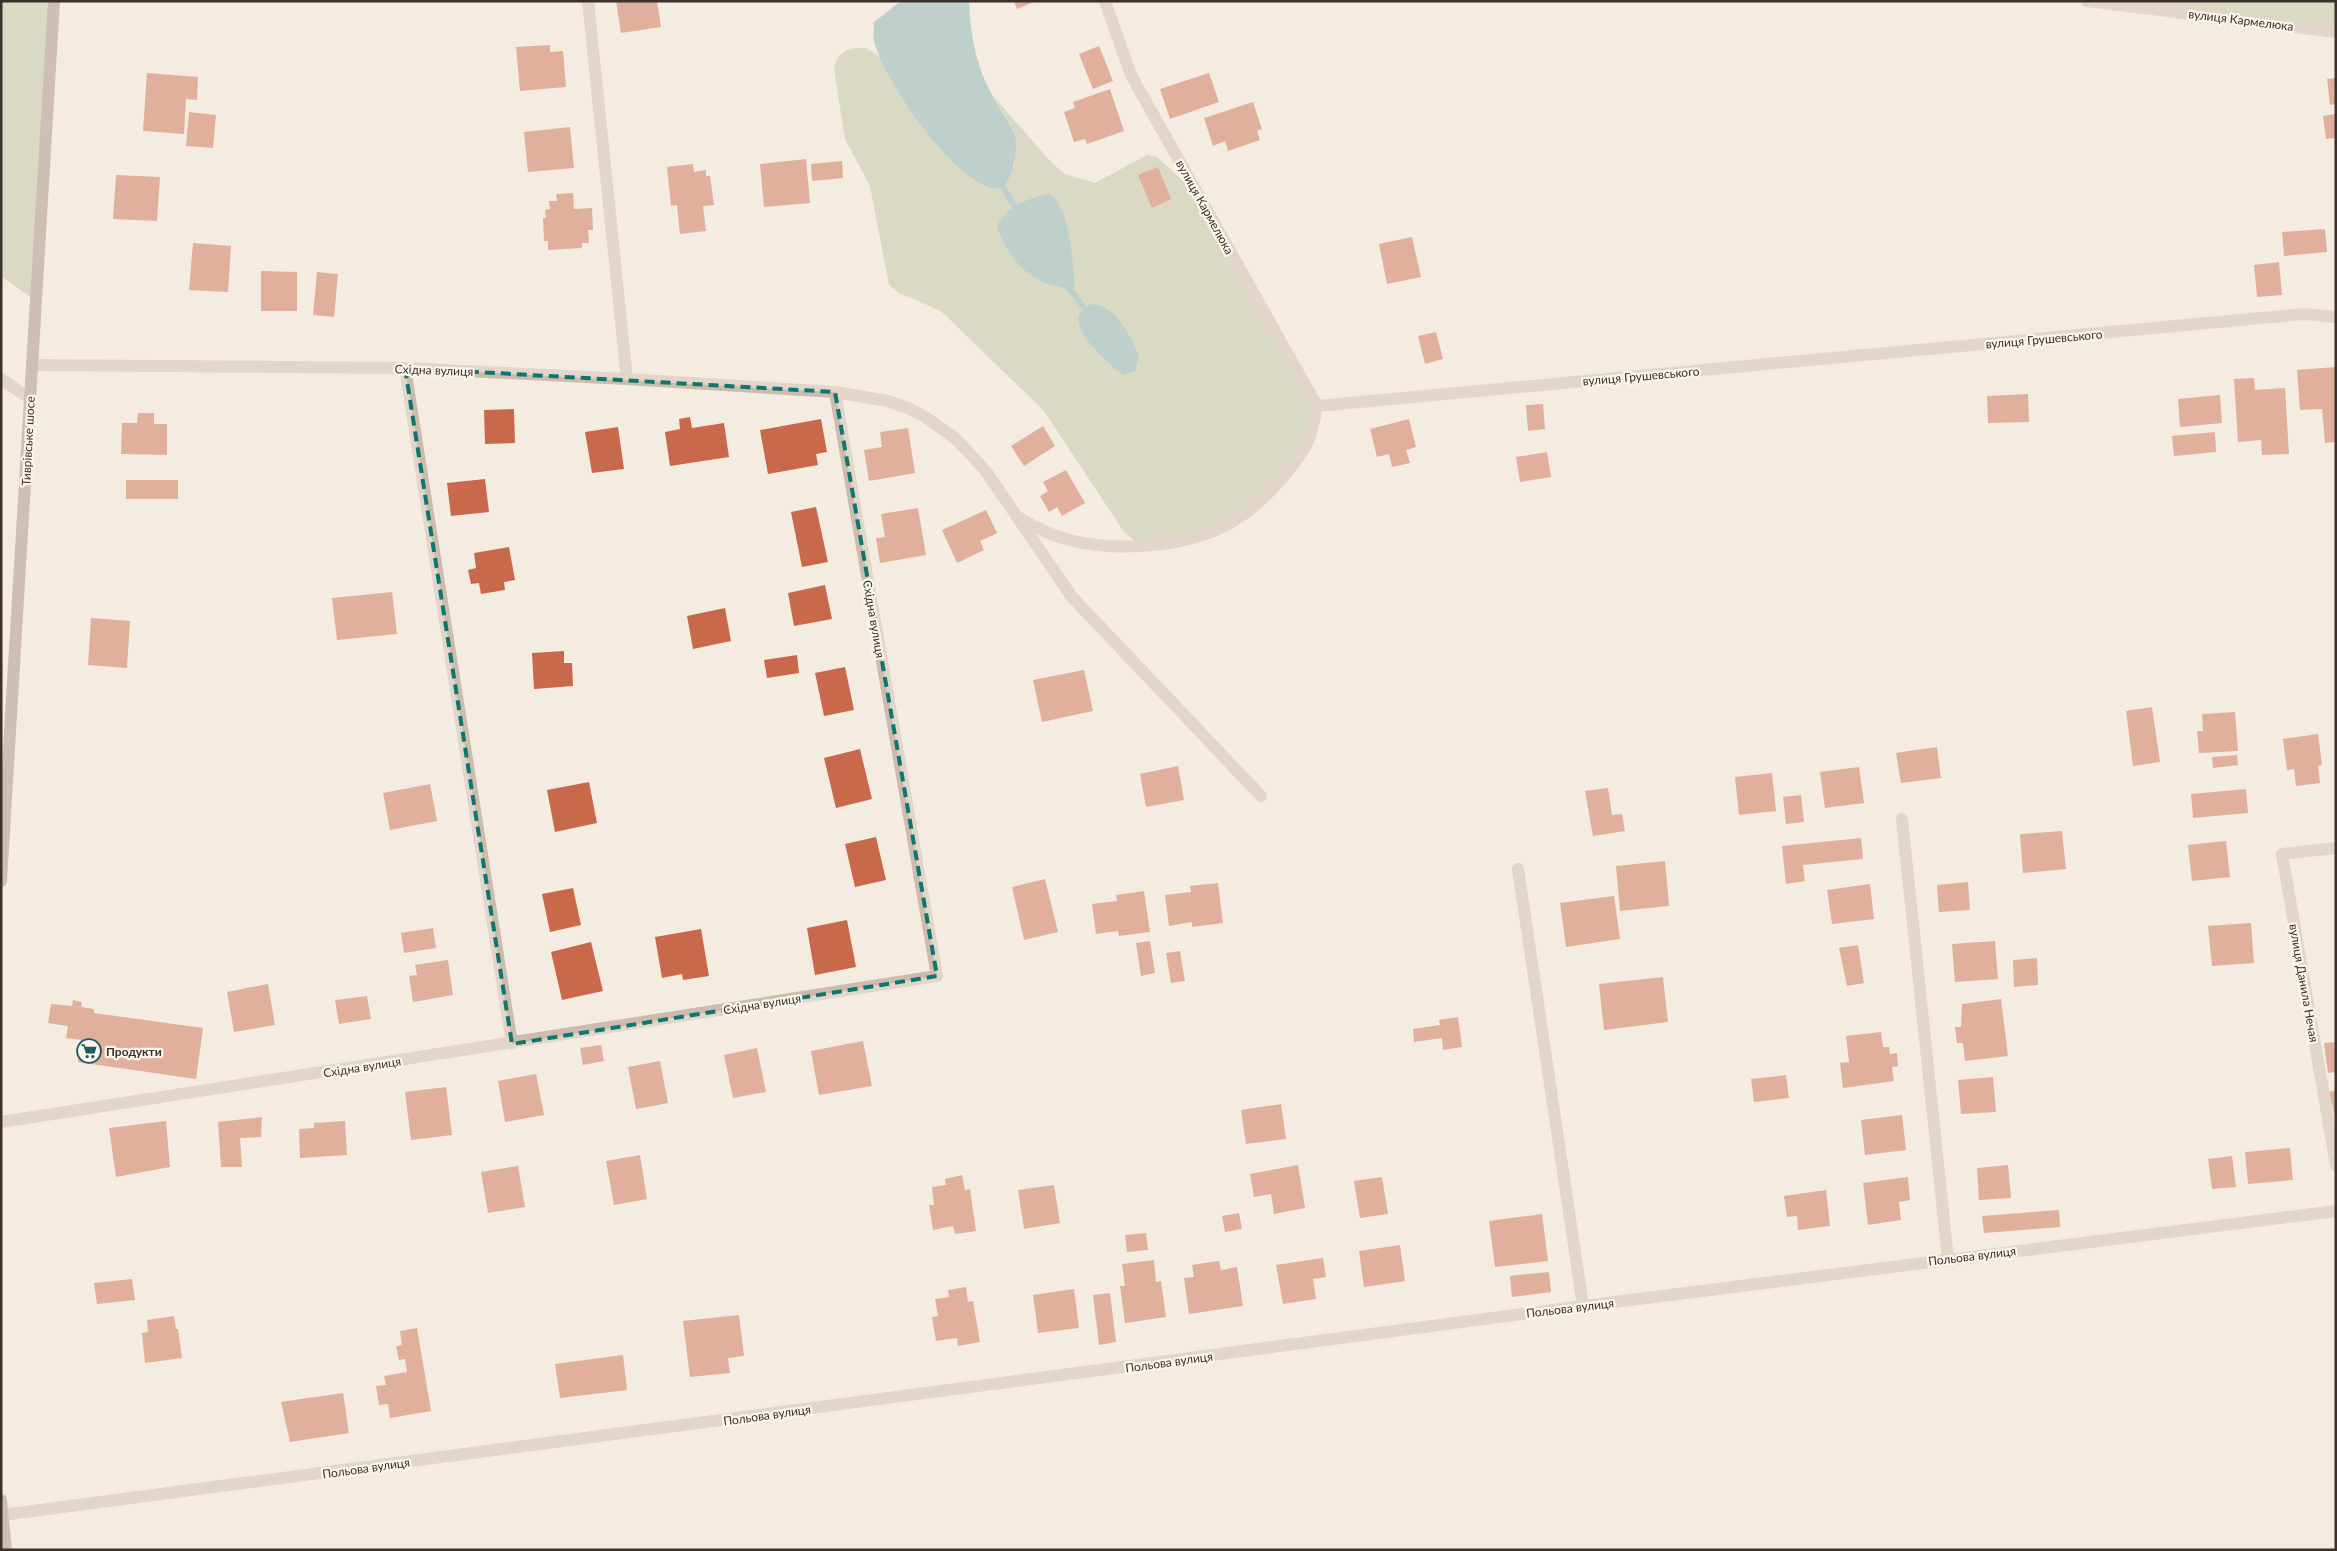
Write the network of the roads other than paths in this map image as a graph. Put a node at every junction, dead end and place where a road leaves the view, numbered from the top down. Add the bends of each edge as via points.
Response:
1 (54, 1) edge
2 (588, 1) edge
3 (1105, 1) edge
4 (2087, 1) edge
5 (2336, 32) edge
6 (2336, 318) edge
7 (32, 365) junction
8 (404, 368) junction
9 (1, 379) edge
10 (627, 379) junction
11 (835, 392) junction
12 (31, 399) junction
13 (1317, 406) junction
14 (1017, 517) junction
15 (1261, 796) dead end
16 (1902, 819) dead end
17 (2336, 848) edge
18 (1518, 869) dead end
19 (1, 881) edge
20 (512, 1044) junction
21 (1, 1122) edge
22 (2336, 1165) edge
23 (2336, 1211) edge
24 (1948, 1259) junction
25 (1583, 1306) junction
26 (1, 1500) edge
27 (2, 1515) edge
28 (6, 1550) edge

1 - 7 main road, Тиврівське шосе
2 - 10 street
3 - 13 street, вулиця Кармелюка via 1131,76
4 - 5 street, вулиця Кармелюка
6 - 13 street, вулиця Грушевського via 2304,314
7 - 8 street, Східна вулиця
7 - 12 main road, Тиврівське шосе
8 - 10 street, Східна вулиця
8 - 20 street
9 - 12 street
10 - 11 street, Східна вулиця
11 - 14 street, Східна вулиця via 888,401 925,417 961,444 985,470
11 - 20 street, Східна вулиця via 937,976
12 - 19 main road, Тиврівське шосе
13 - 14 street via 1310,437 1276,486 1241,516 1211,532 1161,543 1111,546 1047,532
14 - 15 street, Східна вулиця via 1072,597
16 - 24 street
17 - 22 street, вулиця Данила Нечая via 2282,854
18 - 25 street
20 - 21 street, Східна вулиця
23 - 24 street, Польова вулиця
24 - 25 street, Польова вулиця
25 - 27 street, Польова вулиця
26 - 27 main road
27 - 28 main road

